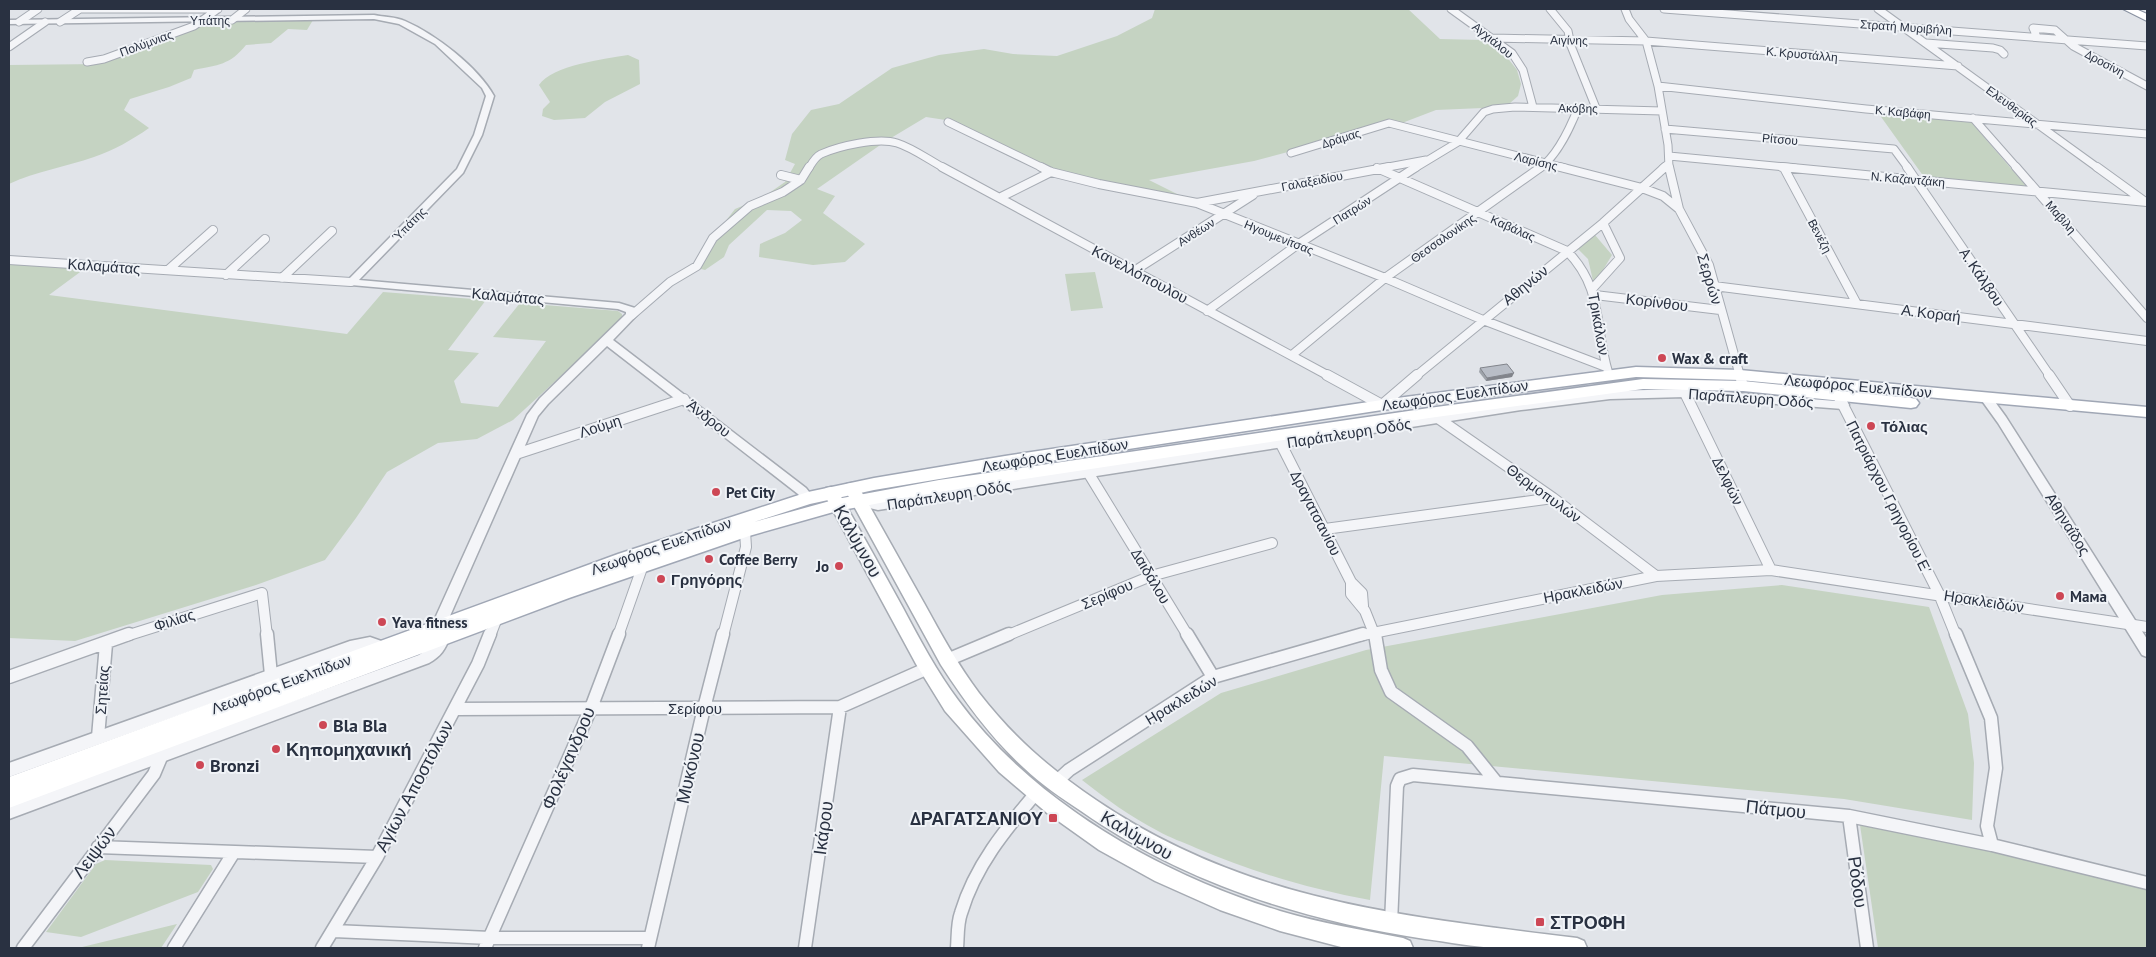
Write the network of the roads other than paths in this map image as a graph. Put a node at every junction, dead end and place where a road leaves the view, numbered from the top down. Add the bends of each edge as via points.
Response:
1 (38, 9) edge
2 (79, 9) edge
3 (141, 9) edge
4 (218, 9) edge
5 (246, 9) edge
6 (1451, 9) edge
7 (1550, 9) edge
8 (1624, 9) edge
9 (1664, 9) edge
10 (1744, 9) edge
11 (1878, 9) edge
12 (2128, 9) edge
13 (1722, 11) edge
14 (1748, 16) junction
15 (2147, 18) edge
16 (204, 20) junction
17 (232, 20) junction
18 (126, 21) junction
19 (9, 22) edge
20 (19, 22) junction
21 (45, 22) junction
22 (60, 22) junction
23 (1904, 27) junction
24 (2037, 37) junction
25 (1492, 38) junction
26 (1570, 40) junction
27 (2064, 40) junction
28 (1646, 42) junction
29 (1925, 43) junction
30 (2147, 46) edge
31 (9, 47) edge
32 (1982, 47) dead end
33 (86, 62) dead end
34 (1958, 66) junction
35 (1658, 86) junction
36 (2147, 86) edge
37 (1533, 107) junction
38 (1578, 108) junction
39 (1596, 108) junction
40 (1493, 109) joint
41 (1662, 111) junction
42 (1973, 118) junction
43 (948, 122) dead end
44 (1389, 123) joint
45 (2036, 124) junction
46 (1665, 129) junction
47 (2147, 134) edge
48 (1458, 142) junction
49 (1894, 149) joint
50 (1291, 153) dead end
51 (1427, 160) junction
52 (1668, 160) junction
53 (1548, 163) junction
54 (465, 164) joint
55 (1377, 168) junction
56 (1784, 168) junction
57 (1051, 172) junction
58 (781, 175) dead end
59 (1400, 179) junction
60 (801, 180) junction
61 (1917, 180) junction
62 (1642, 188) junction
63 (2038, 191) junction
64 (1258, 192) junction
65 (1001, 198) junction
66 (2147, 202) edge
67 (1197, 204) junction
68 (1679, 209) junction
69 (1479, 213) junction
70 (1223, 214) junction
71 (1603, 223) junction
72 (213, 230) dead end
73 (332, 231) dead end
74 (265, 239) dead end
75 (1297, 245) junction
76 (1567, 252) junction
77 (9, 260) edge
78 (168, 270) junction
79 (1134, 271) junction
80 (226, 275) junction
81 (282, 278) junction
82 (1385, 278) junction
83 (351, 282) junction
84 (1714, 286) junction
85 (1594, 292) junction
86 (1856, 304) junction
87 (1207, 310) junction
88 (1720, 310) junction
89 (632, 315) junction
90 (2147, 318) edge
91 (1483, 320) junction
92 (2013, 323) junction
93 (608, 341) junction
94 (2147, 341) edge
95 (1292, 355) junction
96 (1608, 371) junction
97 (1741, 381) junction
98 (1685, 393) junction
99 (684, 399) junction
100 (1841, 401) junction
101 (1990, 404) junction
102 (1382, 405) junction
103 (2070, 406) junction
104 (2147, 412) edge
105 (1434, 416) junction
106 (2147, 423) edge
107 (1281, 444) junction
108 (516, 454) junction
109 (1089, 474) junction
110 (855, 495) junction
111 (808, 498) junction
112 (1552, 498) junction
113 (834, 499) junction
114 (1325, 529) junction
115 (745, 530) junction
116 (1272, 543) dead end
117 (643, 565) junction
118 (1772, 570) junction
119 (1151, 576) junction
120 (1656, 576) junction
121 (1939, 594) junction
122 (496, 618) junction
123 (2131, 624) junction
124 (2147, 627) edge
125 (441, 631) junction
126 (1374, 631) junction
127 (106, 644) junction
128 (382, 647) junction
129 (2147, 651) edge
130 (947, 660) junction
131 (928, 668) junction
132 (271, 675) junction
133 (9, 676) edge
134 (1213, 678) junction
135 (840, 707) junction
136 (590, 708) junction
137 (704, 708) junction
138 (455, 709) junction
139 (98, 737) junction
140 (162, 755) junction
141 (9, 770) edge
142 (1056, 782) junction
143 (1496, 782) junction
144 (9, 786) edge
145 (1036, 793) junction
146 (9, 799) edge
147 (9, 812) edge
148 (1849, 816) junction
149 (1992, 845) junction
150 (98, 847) junction
151 (234, 852) junction
152 (377, 858) junction
153 (2147, 883) edge
154 (1391, 923) junction
155 (334, 931) junction
156 (488, 943) edge
157 (649, 943) edge
158 (23, 948) edge
159 (174, 948) edge
160 (322, 948) edge
161 (805, 948) edge
162 (957, 948) edge
163 (1393, 948) edge
164 (1577, 948) edge
165 (1868, 948) edge

1 - 20 street
2 - 3 street
2 - 22 street
3 - 4 street
3 - 18 street
4 - 16 street, Πολύμνιας
5 - 17 street
6 - 25 street, Αγχιάλου
7 - 26 street via 1568,31
8 - 28 street
9 - 13 street, Στρατή Μυριβήλη
10 - 14 street
11 - 23 street, Ελευθερίας
12 - 15 highway
13 - 14 street, Στρατή Μυριβήλη
14 - 23 street, Στρατή Μυριβήλη
16 - 17 street, Υπάτης
16 - 18 street, Υπάτης
16 - 33 street, Πολύμνιας via 104,59
17 - 54 street, Υπάτης via 388,19 401,22 438,42 485,87 490,96
18 - 22 street, Υπάτης
19 - 20 street, Υπάτης
20 - 21 street, Υπάτης
21 - 22 street, Υπάτης
21 - 31 street
23 - 24 street, Στρατή Μυριβήλη
23 - 29 street, Ελευθερίας
24 - 27 street, Στρατή Μυριβήλη
24 - 27 street, Δροσίνη via 2033,28 2055,30
25 - 26 street, Αιγίνης
25 - 37 street, Αγχιάλου via 1519,62
26 - 28 street, Αιγίνης
26 - 39 street
27 - 30 street, Στρατή Μυριβήλη
27 - 36 street, Δροσίνη
28 - 34 street, Κ. Κρυστάλλη
28 - 35 street
29 - 32 street
29 - 34 street, Ελευθερίας
34 - 45 street, Ελευθερίας
35 - 41 street
35 - 42 street, Κ. Καβάφη
37 - 38 street, Ακόβης
37 - 40 street, Ακόβης
38 - 39 street, Ακόβης
38 - 53 street, Θεσσαλονίκης
39 - 41 street, Ακόβης
40 - 48 street, Πατρών via 1476,119
41 - 46 street
42 - 45 street, Κ. Καβάφη
42 - 63 street, Μαβίλη
43 - 57 street, Ηγουμενίτσας
44 - 48 street, Λαρίσης
44 - 50 street, Δράμας
45 - 47 street, Κ. Καβάφη
45 - 66 street, Ελευθερίας
46 - 49 street, Ρίτσου
46 - 52 street, Σερρών
48 - 51 street, Πατρών
48 - 53 street, Λαρίσης
49 - 61 street, A. Κάλβου
51 - 55 street, Γαλαξειδίου
51 - 59 street, Πατρών
52 - 56 street, Ν. Καζαντζάκη
52 - 62 street, Αθηνών
52 - 68 street, Σερρών
53 - 62 street, Λαρίσης
53 - 69 street, Θεσσαλονίκης
54 - 83 street, Ύπάτης
55 - 59 street, Καβάλας
55 - 64 street, Γαλαξειδίου
56 - 61 street, Ν. Καζαντζάκη
56 - 86 street, Βενέζη
57 - 65 street
57 - 67 street, Ηγουμενίτσας
58 - 60 street
59 - 69 street, Καβάλας
59 - 75 street, Πατρών
60 - 65 street, Κανελλόπουλου via 815,158 822,154 890,141
60 - 89 street via 783,192 750,206 713,238 697,266 670,282
61 - 63 street, Ν. Καζαντζάκη
61 - 92 street, A. Κάλβου
62 - 68 street, Λαρίσης via 1663,196
62 - 71 street, Αθηνών
63 - 66 street, Ν. Καζαντζάκη
63 - 90 street, Μαβίλη
64 - 67 street, Γαλαξειδίου
64 - 70 street, Ανθέων
65 - 79 street, Κανελλόπουλου
67 - 70 street, Ηγουμενίτσας
68 - 84 street, Σερρών via 1709,265
69 - 76 street, Καβάλας
69 - 82 street, Θεσσαλονίκης
70 - 75 street, Ηγουμενίτσας
70 - 79 street, Ανθέων
71 - 76 street, Αθηνών
71 - 85 street via 1620,258
72 - 78 street
73 - 81 street
74 - 80 street
75 - 82 street, Ηγουμενίτσας
75 - 87 street, Πατρών
76 - 85 street, Τρικάλων via 1585,269
76 - 91 street, Αθηνών
77 - 78 street, Καλαμάτας
78 - 80 street, Καλαμάτας
79 - 87 street, Κανελλόπουλου
80 - 81 street, Καλαμάτας
81 - 83 street, Καλαμάτας
82 - 91 street, Ηγουμενίτσας
82 - 95 street, Θεσσαλονίκης
83 - 89 street, Καλαμάτας via 619,306 631,310
84 - 86 street, Α. Κοραή
84 - 88 street, Σερρών
85 - 88 street, Κορίνθου
85 - 96 street, Τρικάλων
86 - 92 street, Α. Κοραή
87 - 95 street, Κανελλόπουλου
88 - 97 street, Σερρών
89 - 93 street
91 - 96 street, Ηγουμενίτσας
91 - 102 street, Αθηνών
92 - 94 street, Α. Κοραή
92 - 103 street, A. Κάλβου
93 - 99 street, Άνδρου
93 - 108 street via 538,408
95 - 102 street, Κανελλόπουλου
96 - 97 main road, Λεωφόρος Ευελπίδων via 1659,372
96 - 102 main road, Λεωφόρος Ευελπίδων
97 - 100 main road, Λεωφόρος Ευελπίδων
97 - 101 main road, Λεωφόρος Ευελπίδων
97 - 105 main road, Λεωφόρος Ευελπίδων via 1643,384
98 - 100 street, Παράπλευρη Οδός
98 - 105 street, Παράπλευρη Οδός via 1610,395
98 - 118 street, Δελφών
99 - 108 street, Λούμη
99 - 111 street, Άνδρου
100 - 101 main road, Λεωφόρος Ευελπίδων
100 - 121 street, Πατριάρχου Γρηγορίου Ε'
101 - 103 main road, Λεωφόρος Ευελπίδων
101 - 106 main road, Λεωφόρος Ευελπίδων
101 - 123 street, Αθηναΐδος
102 - 110 main road, Λεωφόρος Ευελπίδων via 1014,461
103 - 104 main road, Λεωφόρος Ευελπίδων
105 - 107 street, Παράπλευρη Οδός
105 - 110 main road, Λεωφόρος Ευελπίδων
105 - 112 street, Θερμοπυλών
107 - 109 street, Παράπλευρη Οδός
107 - 114 street, Δραγατσανίου
108 - 125 street
109 - 110 street, Παράπλευρη Οδός via 878,505
109 - 119 street, Δαιδάλου
110 - 113 main road, Λεωφόρος Ευελπίδων
110 - 130 main road, Καλύμνου
111 - 113 main road, Λεωφόρος Ευελπίδων
111 - 125 main road, Λεωφόρος Ευελπίδων via 642,553
112 - 114 street
112 - 120 street, Θερμοπυλών
113 - 115 main road, Λεωφόρος Ευελπίδων
113 - 131 main road, Καλύμνου
114 - 126 street, Δραγατσανίου via 1351,582 1351,594 1363,606
115 - 117 main road, Λεωφόρος Ευελπίδων
115 - 137 street, Μυκόνου via 746,547
116 - 119 street, Σερίφου
117 - 122 main road, Λεωφόρος Ευελπίδων
117 - 136 street, Φολέγανδρου
118 - 120 street, Ηρακλειδών
118 - 121 street, Ηρακλειδών
119 - 130 street, Σερίφου
119 - 134 street, Δαιδάλου
120 - 126 street, Ηρακλειδών
121 - 123 street, Ηρακλειδών
121 - 149 street, Πατριάρχου Γρηγορίου Ε' via 1991,718 1996,768 1987,826
122 - 125 main road, Λεωφόρος Ευελπίδων
122 - 138 street, Αγίων Αποστόλων
123 - 124 street, Ηρακλειδών
123 - 129 street, Αθηναΐδος
125 - 128 main road, Λεωφόρος Ευελπίδων
125 - 140 street via 437,651 424,659
125 - 146 main road, Λεωφόρος Ευελπίδων
126 - 134 street, Ηρακλειδών
126 - 143 street, Δραγατσανίου via 1383,678 1391,692 1460,740
127 - 132 street, Φιλίας via 161,623 262,593
127 - 133 street, Φιλίας
127 - 139 street, Σητείας
128 - 132 street via 370,643 355,645
128 - 144 main road, Λεωφόρος Ευελπίδων
130 - 142 main road, Καλύμνου via 1000,730 1024,756
131 - 135 street, Σερίφου
131 - 145 main road, Καλύμνου via 973,732
132 - 139 street
134 - 142 street, Ηρακλειδών via 1069,770
135 - 137 street, Σερίφου
135 - 161 street, Ικάρου
136 - 137 street, Σερίφου
136 - 138 street, Σερίφου
136 - 156 street, Φολέγανδρου
137 - 157 street, Μυκόνου
138 - 152 street, Αγίων Αποστόλων
139 - 141 street
140 - 147 street
140 - 150 street, Λειψών via 154,774
142 - 154 main road, Καλύμνου via 1149,844 1216,875 1323,909
143 - 148 street, Πάτμου
143 - 154 street, Πάτμου via 1413,775 1400,779 1397,786
145 - 162 street via 979,868 960,915
145 - 163 main road, Καλύμνου via 1139,863 1194,889 1257,914
148 - 149 street, Πάτμου
148 - 165 street, Ρόδου
149 - 153 street, Πάτμου
150 - 151 street
150 - 158 street, Λειψών
151 - 152 street
151 - 159 street
152 - 155 street, Αγίων Αποστόλων
154 - 164 main road, Καλύμνου
155 - 156 street
155 - 160 street, Αγίων Αποστόλων
156 - 157 street

